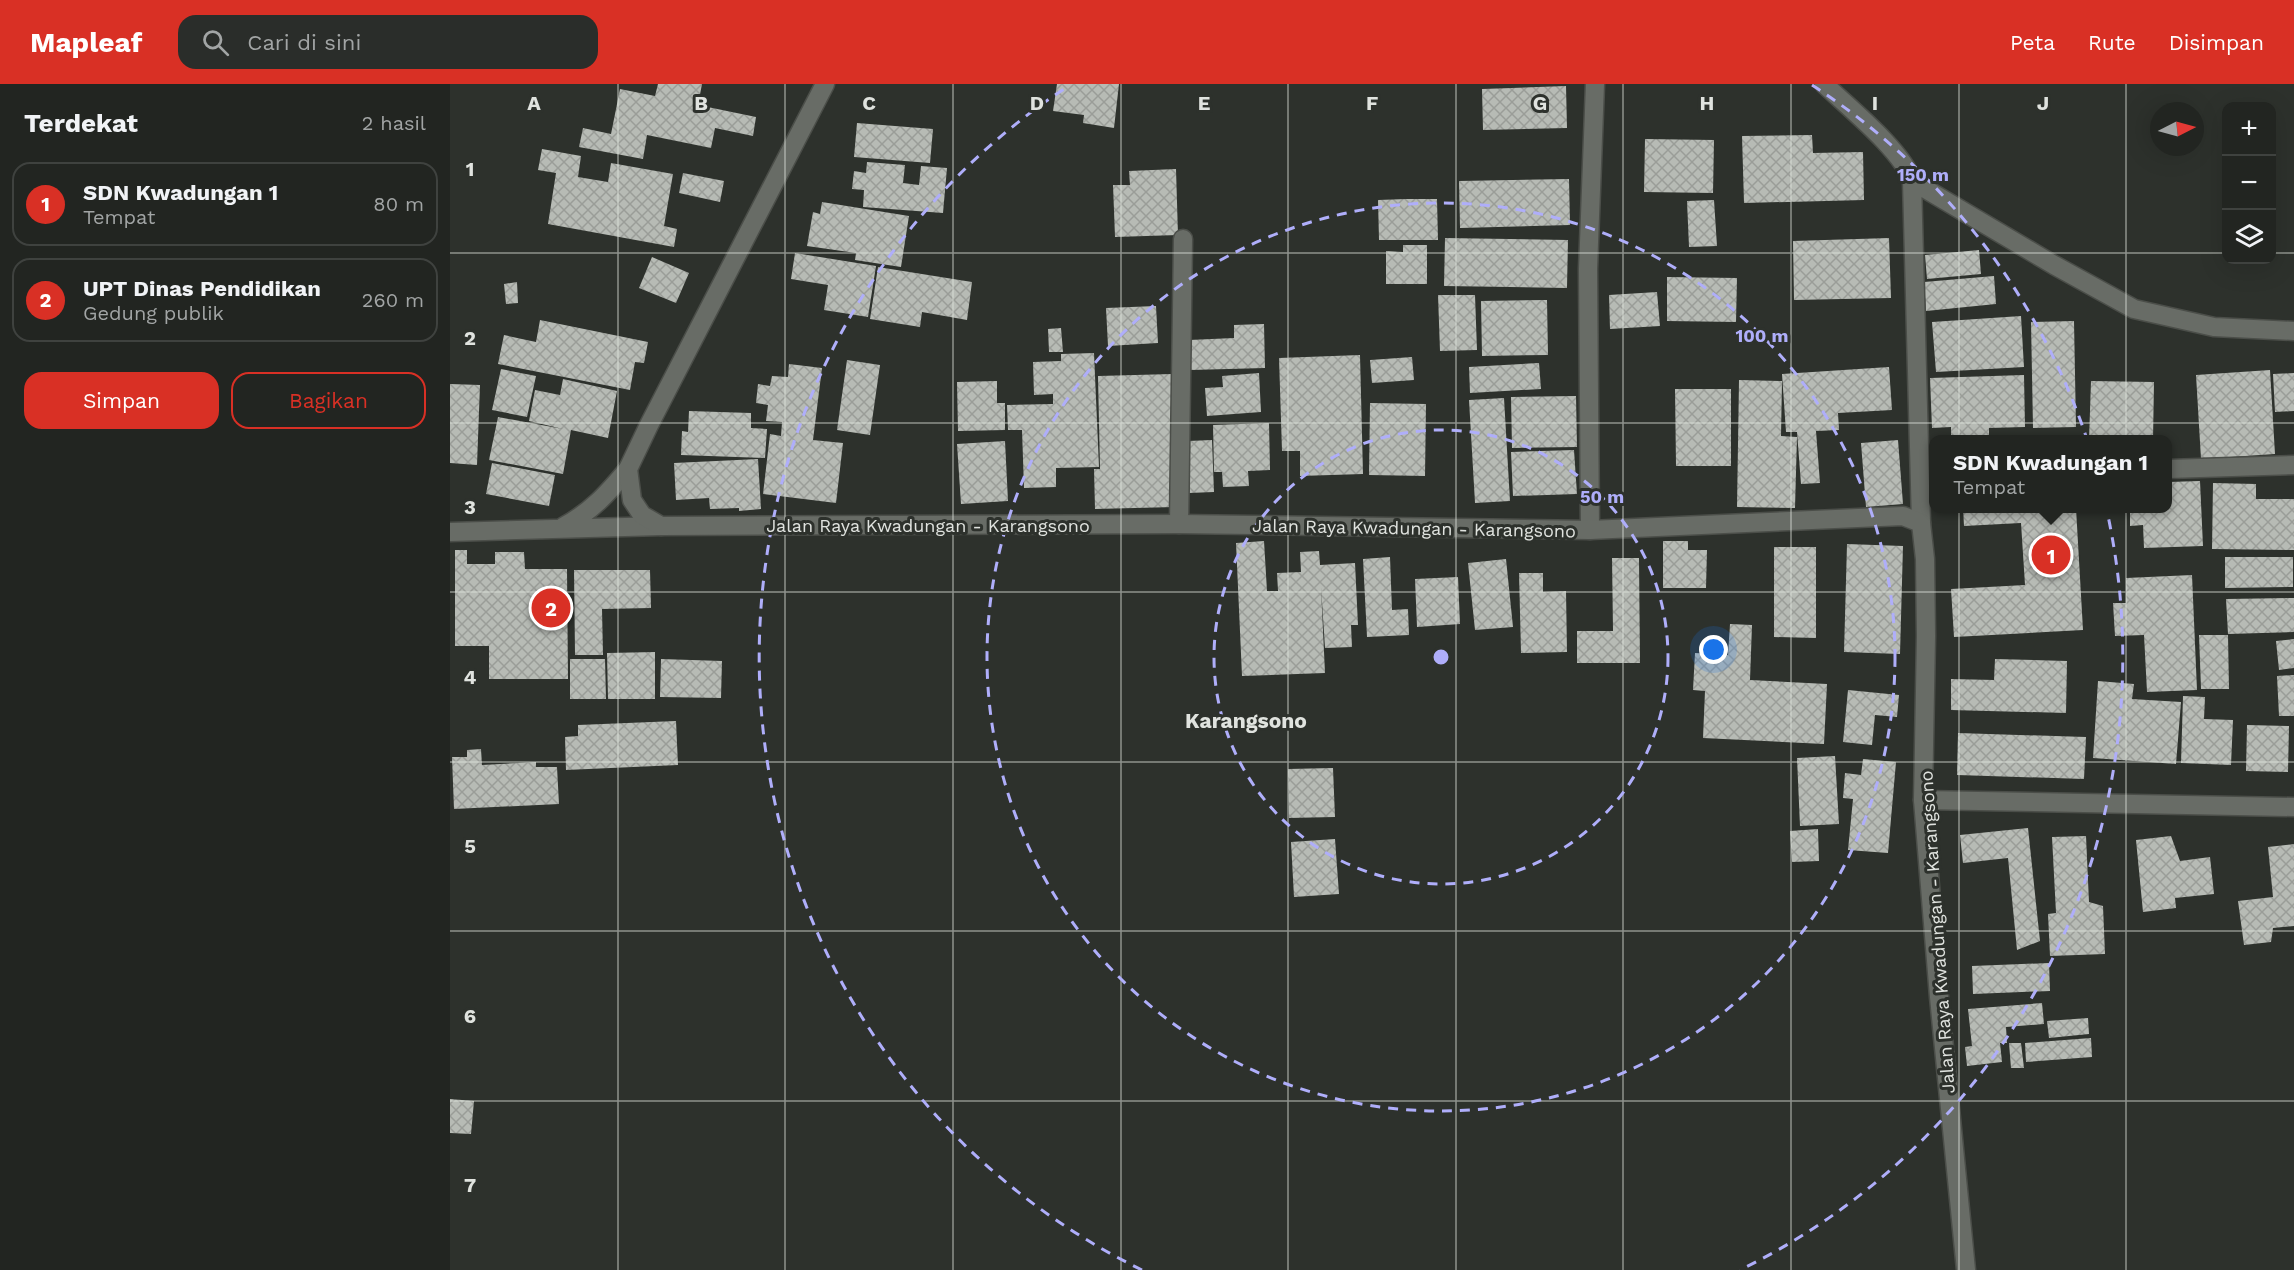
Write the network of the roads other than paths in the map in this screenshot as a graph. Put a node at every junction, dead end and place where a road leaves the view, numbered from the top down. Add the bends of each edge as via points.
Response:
1 (825, 84) edge
2 (1595, 84) edge
3 (1824, 84) edge
4 (1912, 181) junction
5 (1183, 239) dead end
6 (2294, 331) edge
7 (2294, 465) edge
8 (628, 469) junction
9 (2172, 469) edge
10 (1927, 477) edge
11 (1921, 523) junction
12 (1179, 525) junction
13 (661, 526) junction
14 (559, 529) junction
15 (1590, 530) junction
16 (450, 532) edge
17 (1923, 800) junction
18 (2294, 807) edge
19 (1966, 1270) edge

1 - 8 main road
2 - 15 main road via 1588,269
3 - 4 main road via 1878,135 1909,170
4 - 6 main road via 2134,309 2214,327
4 - 10 main road
5 - 12 main road
7 - 9 main road
8 - 13 main road via 632,500 642,515
8 - 14 main road via 601,501
10 - 11 main road
11 - 15 main road, Jalan Raya Kwadungan - Karangsono via 1903,516
11 - 17 main road, Jalan Raya Kwadungan - Karangsono via 1926,636
12 - 13 main road, Jalan Raya Kwadungan - Karangsono
12 - 15 main road, Jalan Raya Kwadungan - Karangsono
13 - 14 main road, Jalan Raya Kwadungan - Karangsono
14 - 16 main road, Jalan Raya Kwadungan - Karangsono
17 - 18 main road
17 - 19 main road, Jalan Raya Kwadungan - Karangsono

